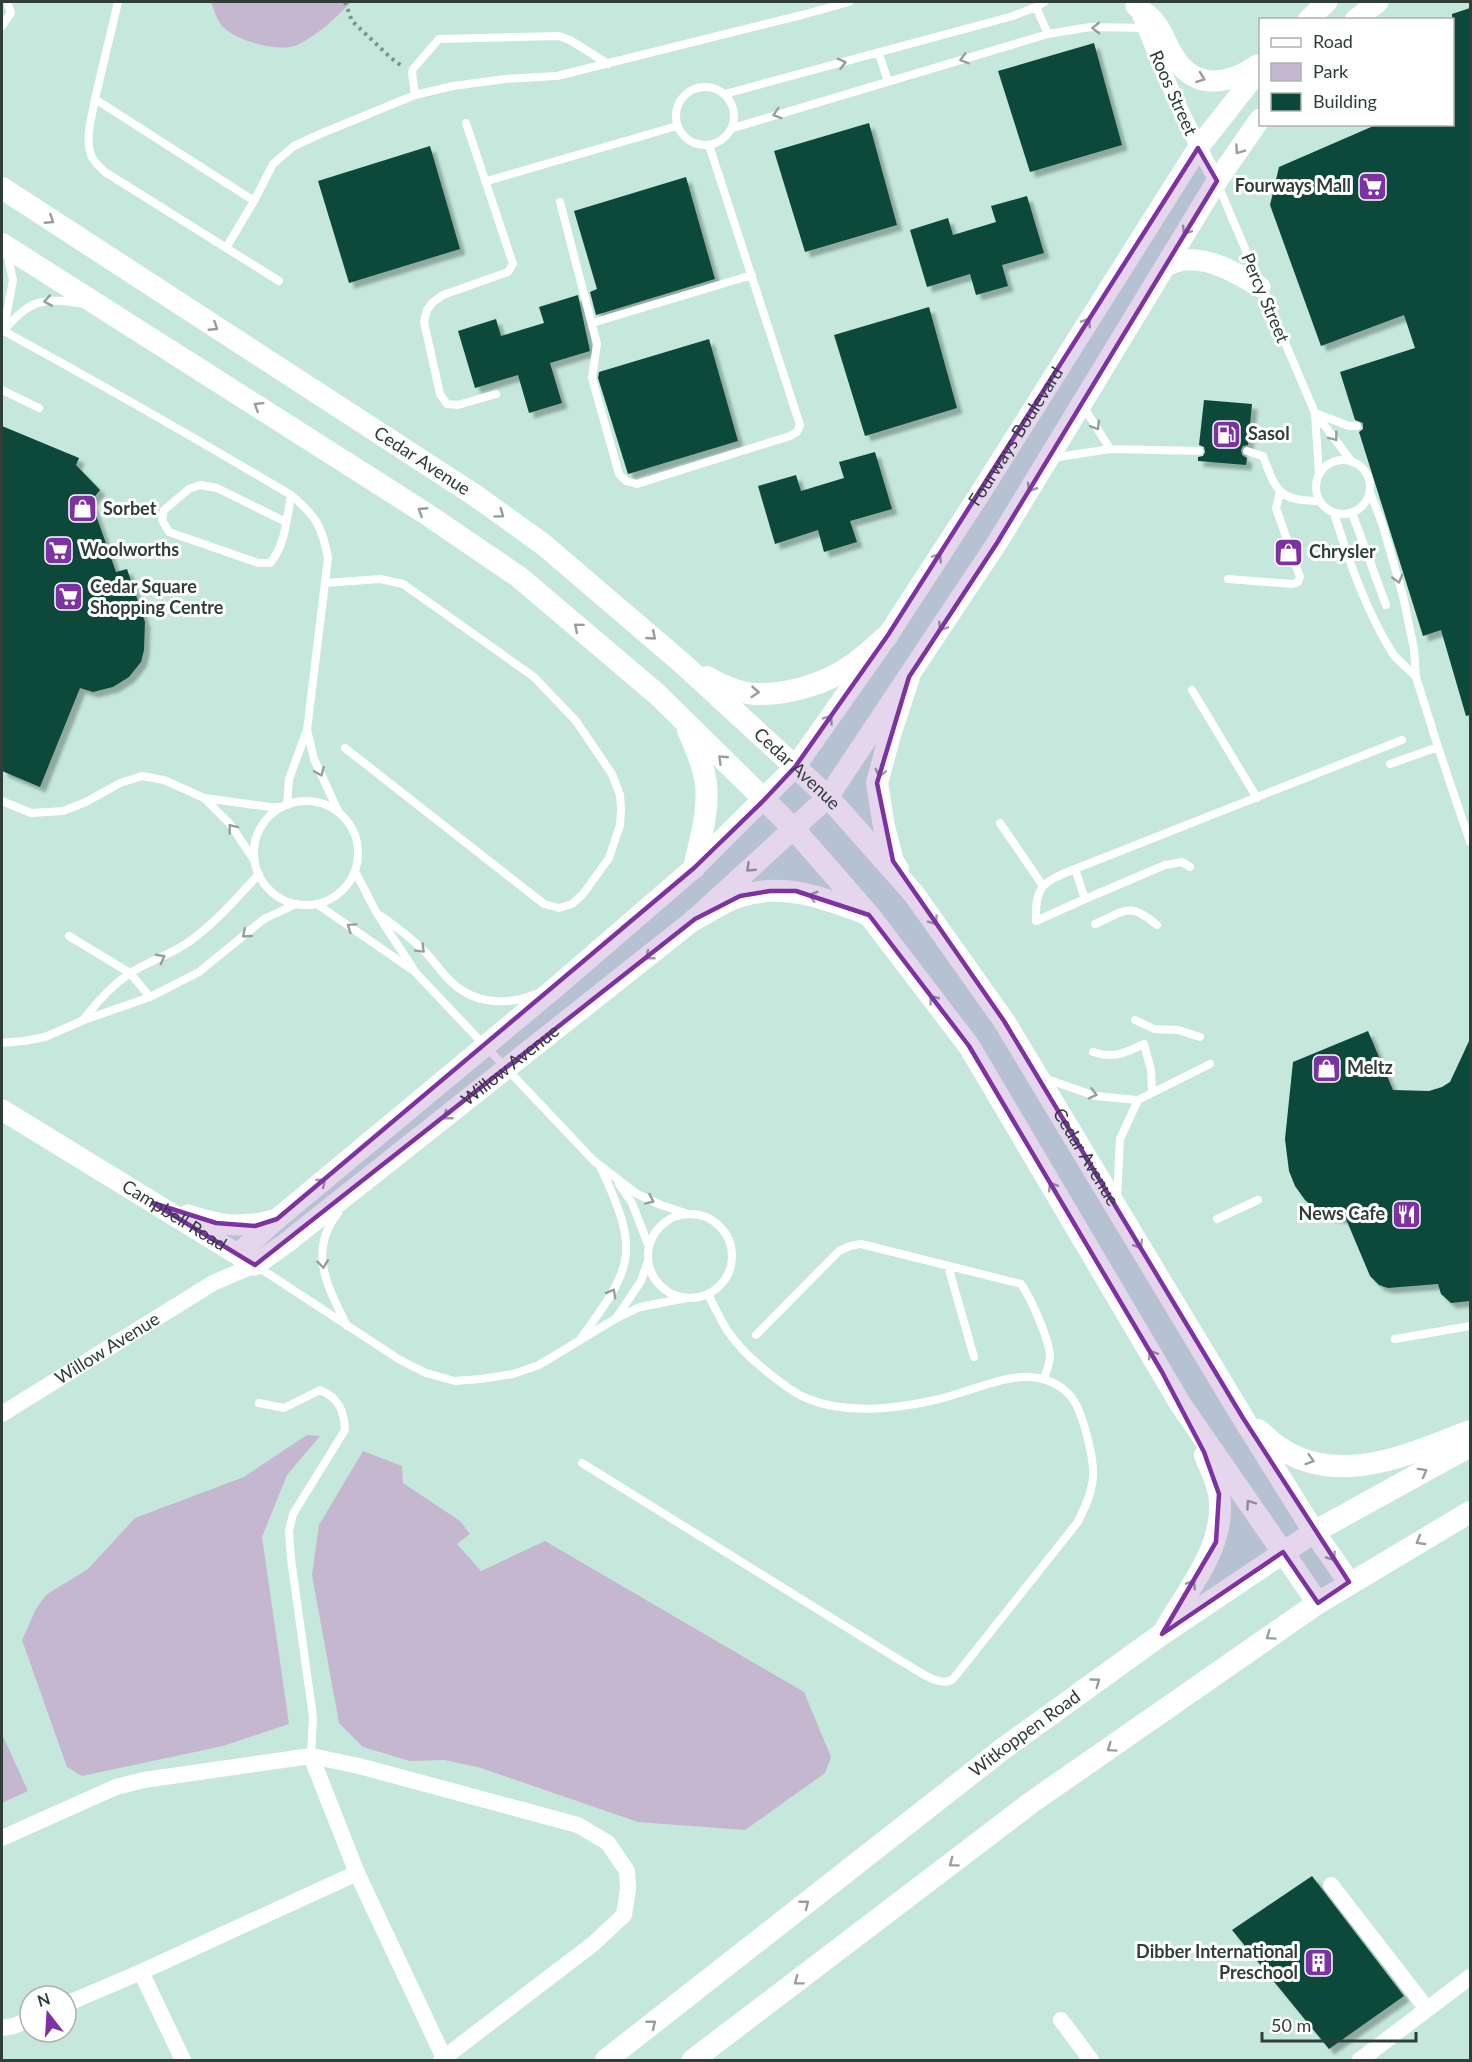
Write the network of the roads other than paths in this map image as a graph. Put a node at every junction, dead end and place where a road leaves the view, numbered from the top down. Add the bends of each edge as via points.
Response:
1 (7, 2) edge
2 (118, 2) edge
3 (849, 2) edge
4 (1327, 2) edge
5 (1378, 2) edge
6 (1040, 4) edge
7 (1135, 4) edge
8 (1310, 18) edge
9 (1357, 18) edge
10 (2, 26) edge
11 (1145, 28) junction
12 (1048, 34) junction
13 (879, 54) junction
14 (608, 64) junction
15 (1259, 64) edge
16 (1259, 70) edge
17 (888, 81) junction
18 (725, 94) junction
19 (415, 95) junction
20 (95, 99) junction
21 (1259, 120) edge
22 (466, 123) dead end
23 (677, 126) junction
24 (733, 128) junction
25 (709, 146) junction
26 (1198, 148) junction
27 (487, 181) junction
28 (1217, 182) junction
29 (2, 188) edge
30 (254, 201) junction
31 (560, 202) dead end
32 (4, 245) edge
33 (226, 248) junction
34 (1166, 266) junction
35 (752, 275) junction
36 (279, 281) dead end
37 (1260, 286) junction
38 (102, 308) junction
39 (592, 323) junction
40 (2, 332) edge
41 (2, 390) edge
42 (496, 394) dead end
43 (1082, 403) junction
44 (39, 408) dead end
45 (1315, 413) junction
46 (1357, 426) dead end
47 (1110, 449) junction
48 (1198, 451) dead end
49 (1248, 451) dead end
50 (1049, 458) junction
51 (1352, 462) junction
52 (1319, 474) junction
53 (1280, 491) junction
54 (1370, 492) junction
55 (291, 495) junction
56 (1319, 501) junction
57 (1334, 513) junction
58 (1352, 513) junction
59 (286, 522) junction
60 (1228, 579) dead end
61 (325, 583) junction
62 (1386, 605) dead end
63 (888, 635) junction
64 (682, 663) junction
65 (909, 677) junction
66 (1416, 677) junction
67 (1191, 690) dead end
68 (685, 722) junction
69 (306, 730) junction
70 (1402, 740) dead end
71 (1438, 747) junction
72 (345, 748) dead end
73 (1390, 764) dead end
74 (795, 766) junction
75 (828, 797) junction
76 (204, 798) junction
77 (1257, 798) junction
78 (764, 800) junction
79 (2, 801) edge
80 (285, 806) junction
81 (339, 813) junction
82 (1000, 824) dead end
83 (793, 828) junction
84 (1470, 842) edge
85 (255, 862) junction
86 (1190, 867) dead end
87 (694, 868) junction
88 (1075, 869) junction
89 (356, 871) junction
90 (259, 874) junction
91 (1043, 886) junction
92 (914, 894) junction
93 (1085, 899) junction
94 (296, 904) junction
95 (317, 904) junction
96 (376, 912) junction
97 (868, 915) junction
98 (695, 919) junction
99 (1095, 924) dead end
100 (1157, 925) dead end
101 (69, 936) dead end
102 (130, 973) junction
103 (416, 973) junction
104 (556, 987) junction
105 (150, 997) junction
106 (84, 1020) junction
107 (1135, 1020) dead end
108 (1200, 1037) dead end
109 (2, 1043) edge
110 (1093, 1052) dead end
111 (1210, 1064) dead end
112 (1038, 1076) junction
113 (1152, 1092) junction
114 (1138, 1100) junction
115 (2, 1110) edge
116 (597, 1164) junction
117 (615, 1178) junction
118 (351, 1192) junction
119 (1258, 1200) dead end
120 (153, 1203) junction
121 (1117, 1208) junction
122 (688, 1214) junction
123 (277, 1219) junction
124 (1217, 1219) dead end
125 (649, 1247) junction
126 (247, 1260) junction
127 (648, 1261) junction
128 (948, 1266) junction
129 (708, 1294) junction
130 (687, 1298) junction
131 (615, 1319) junction
132 (347, 1326) junction
133 (1470, 1326) edge
134 (756, 1335) dead end
135 (1395, 1339) dead end
136 (579, 1341) junction
137 (974, 1357) dead end
138 (1044, 1379) junction
139 (259, 1403) dead end
140 (1181, 1405) junction
141 (2, 1414) edge
142 (1243, 1418) junction
143 (1470, 1431) edge
144 (1470, 1446) edge
145 (582, 1462) dead end
146 (1470, 1512) edge
147 (1314, 1532) junction
148 (1283, 1552) junction
149 (1349, 1582) junction
150 (1318, 1603) junction
151 (1162, 1634) junction
152 (311, 1756) junction
153 (2, 1838) edge
154 (357, 1873) junction
155 (1331, 1885) dead end
156 (141, 1972) junction
157 (1470, 1977) edge
158 (78, 1999) edge
159 (1427, 2009) junction
160 (1061, 2020) dead end
161 (18, 2024) edge
162 (2, 2028) edge
163 (442, 2059) edge
164 (183, 2061) edge
165 (606, 2061) edge
166 (693, 2061) edge
167 (1091, 2061) edge
168 (1360, 2061) edge

1 - 10 lane via 11,13
2 - 20 lane
3 - 14 lane
4 - 8 street
5 - 9 street
6 - 12 lane
6 - 13 lane via 1013,16
7 - 11 street, Roos Street
7 -> 15 street via 1154,21 1175,59 1192,75 1216,82 1243,75
11 -> 12 lane via 1090,27
11 - 26 street, Roos Street
12 -> 17 lane
13 - 17 lane
18 -> 13 lane
14 - 19 lane via 557,76 495,80
14 - 19 lane via 559,36 439,39 413,69
16 - 26 street, Fourways Boulevard
17 -> 24 lane
18 - 23 lane via 708,87 690,91 678,106
18 - 24 lane via 734,110
19 - 30 lane via 294,146 273,164
20 - 30 lane
20 - 33 lane via 89,133 93,159 105,172
21 -> 28 street
22 - 27 lane
23 - 25 lane via 690,141
23 - 27 lane
24 - 25 lane
25 - 35 lane
26 - 28 street, Roos Street
63 -> 26 street, Fourways Boulevard
27 - 42 lane via 513,264 508,272 443,295 427,310 424,322 440,394 447,404 458,405
28 -> 34 street
28 - 37 lane, Percy Street
29 -> 64 main road, Cedar Avenue via 476,496 544,545
30 - 33 lane
31 - 39 lane
32 - 38 main road
32 - 40 lane via 14,280
33 - 36 lane
34 - 37 street via 1185,260 1205,262 1224,267
34 - 43 street
35 - 39 lane
35 - 39 lane via 800,425 797,432 637,484 626,482 619,474 592,378 597,344
37 - 45 lane, Percy Street
38 -> 40 lane via 44,300 20,312
68 -> 38 main road via 519,577
40 - 55 lane via 153,413
41 - 44 lane
43 -> 47 lane
43 - 50 street
45 - 46 lane
45 -> 51 lane, Percy Street
45 - 52 lane, Percy Street
47 - 48 lane
47 - 50 lane
49 - 53 lane via 1263,456
50 -> 65 street
51 - 52 lane via 1334,462
51 - 54 lane, Percy Street via 1367,474
52 - 56 lane, Percy Street
53 - 56 lane via 1302,501
53 - 60 lane via 1276,508 1300,577 1298,582
54 - 58 lane
54 -> 66 lane, Percy Street via 1403,596
55 - 59 lane
55 - 61 lane via 323,531 328,558
56 - 57 lane
57 - 58 lane
57 - 66 lane, Percy Street via 1368,605 1394,655
58 - 62 lane
59 - 59 lane via 277,556 270,563 258,563 169,532 162,520 164,510 200,485 217,488
61 - 69 lane
61 - 72 lane via 380,579 403,584 534,677 576,721 612,774 620,795 620,825 609,858 572,904 559,908 544,904
64 -> 63 main road via 735,689 754,694 775,693 802,688 852,666
74 -> 63 street, Fourways Boulevard
64 - 74 main road, Cedar Avenue
65 - 75 street
65 -> 92 main road via 877,783 893,861
66 - 71 lane, Percy Street
67 - 77 lane
78 -> 68 main road
68 - 87 main road via 706,783 704,820
69 - 80 lane via 289,779
69 -> 81 lane via 314,759
70 - 77 lane
71 - 73 lane
71 - 84 lane, Percy Street
74 - 75 main road, Cedar Avenue
74 - 78 street, Fourways Boulevard
75 - 83 street
75 - 92 main road, Cedar Avenue
76 - 79 lane via 164,780 142,776 63,811 31,813
76 - 80 lane
85 -> 76 lane via 230,825
77 - 88 lane
78 - 83 main road
78 - 87 street, Willow Avenue
80 - 81 lane via 305,801 323,804
80 - 85 lane via 260,830
81 - 89 lane via 357,839
82 - 91 lane
83 - 97 main road
83 -> 98 street, Willow Avenue
85 - 90 lane
86 - 93 lane via 1182,862 1165,865
87 - 104 street, Willow Avenue
88 - 91 lane
88 - 93 lane
89 - 95 lane via 333,898
89 - 96 lane
90 - 94 lane via 270,890
102 -> 90 lane via 188,942 218,918
91 - 93 lane via 1036,898 1036,921
92 -> 112 main road, Cedar Avenue
94 - 95 lane
94 -> 105 lane via 264,919 199,972
103 -> 95 lane
96 - 103 lane
96 -> 104 lane via 403,931 459,989 474,997 504,1001
97 -> 98 main road via 796,891 770,891 740,896
140 -> 97 main road via 969,1046
98 -> 118 street, Willow Avenue
99 - 100 lane via 1134,909
101 - 102 lane
102 - 105 lane
102 - 106 lane via 104,994
103 - 116 lane
123 -> 104 street, Willow Avenue
105 - 106 lane
106 - 109 lane via 45,1037
107 - 108 lane via 1154,1029 1178,1030
110 - 113 lane via 1118,1056 1144,1044
111 - 113 lane
112 -> 114 lane via 1095,1096
112 - 121 main road, Cedar Avenue
113 - 114 lane
114 - 121 lane via 1120,1139
115 - 120 street, Campbell Road
116 - 117 lane
136 -> 116 lane via 618,1284 627,1247 619,1209
117 -> 122 lane via 637,1194
117 - 125 lane via 632,1203
118 - 126 street, Willow Avenue via 286,1243
118 -> 132 lane via 329,1223 322,1259 327,1286
119 - 124 lane
120 - 123 street via 216,1223 255,1226
120 - 126 street, Campbell Road
121 -> 142 main road, Cedar Avenue
122 - 125 lane, Campbell Road via 663,1224
122 - 129 lane via 713,1220 730,1241 731,1267 725,1280
123 - 126 street, Willow Avenue
125 - 127 lane, Campbell Road
126 - 132 lane, Campbell Road
126 - 141 street, Willow Avenue
127 - 130 lane via 661,1287
127 - 131 lane, Campbell Road via 641,1281
128 - 134 lane via 861,1244 850,1246 838,1251
128 - 137 lane
128 - 138 lane via 1021,1284 1048,1345 1050,1358
129 - 130 lane, Campbell Road
129 - 138 lane via 727,1330 752,1361 804,1397 819,1402 871,1410 938,1400 1023,1377
130 - 131 lane, Campbell Road via 640,1307
131 - 136 lane, Campbell Road
132 - 136 lane, Campbell Road via 399,1360 455,1381 539,1365
133 - 135 lane
138 - 145 lane via 1072,1398 1083,1422 1093,1475 1088,1500 1077,1523 949,1683 940,1683 901,1661
139 - 152 lane via 284,1408 320,1390 342,1407 344,1418 345,1430 292,1514 289,1531 313,1718
148 -> 140 main road
151 -> 140 main road via 1216,1542 1220,1512 1214,1476
142 -> 143 main road via 1281,1449 1332,1466 1384,1462
142 - 147 main road, Cedar Avenue
147 -> 144 main road, Witkoppen Road
146 -> 149 main road
147 - 148 main road, Witkoppen Road
147 -> 149 main road, Cedar Avenue
148 - 150 main road
148 - 151 main road, Witkoppen Road
149 - 150 main road
150 -> 166 main road via 1032,1802
165 -> 151 main road, Witkoppen Road via 1004,1748
152 - 153 street via 116,1787
152 - 154 street
152 - 163 street via 578,1825 608,1843 627,1871 624,1915 593,1944
154 - 156 street
154 - 163 street
155 - 159 street
156 - 158 street
156 - 164 street
157 - 159 street
159 - 168 street
160 - 167 street
161 - 162 street

